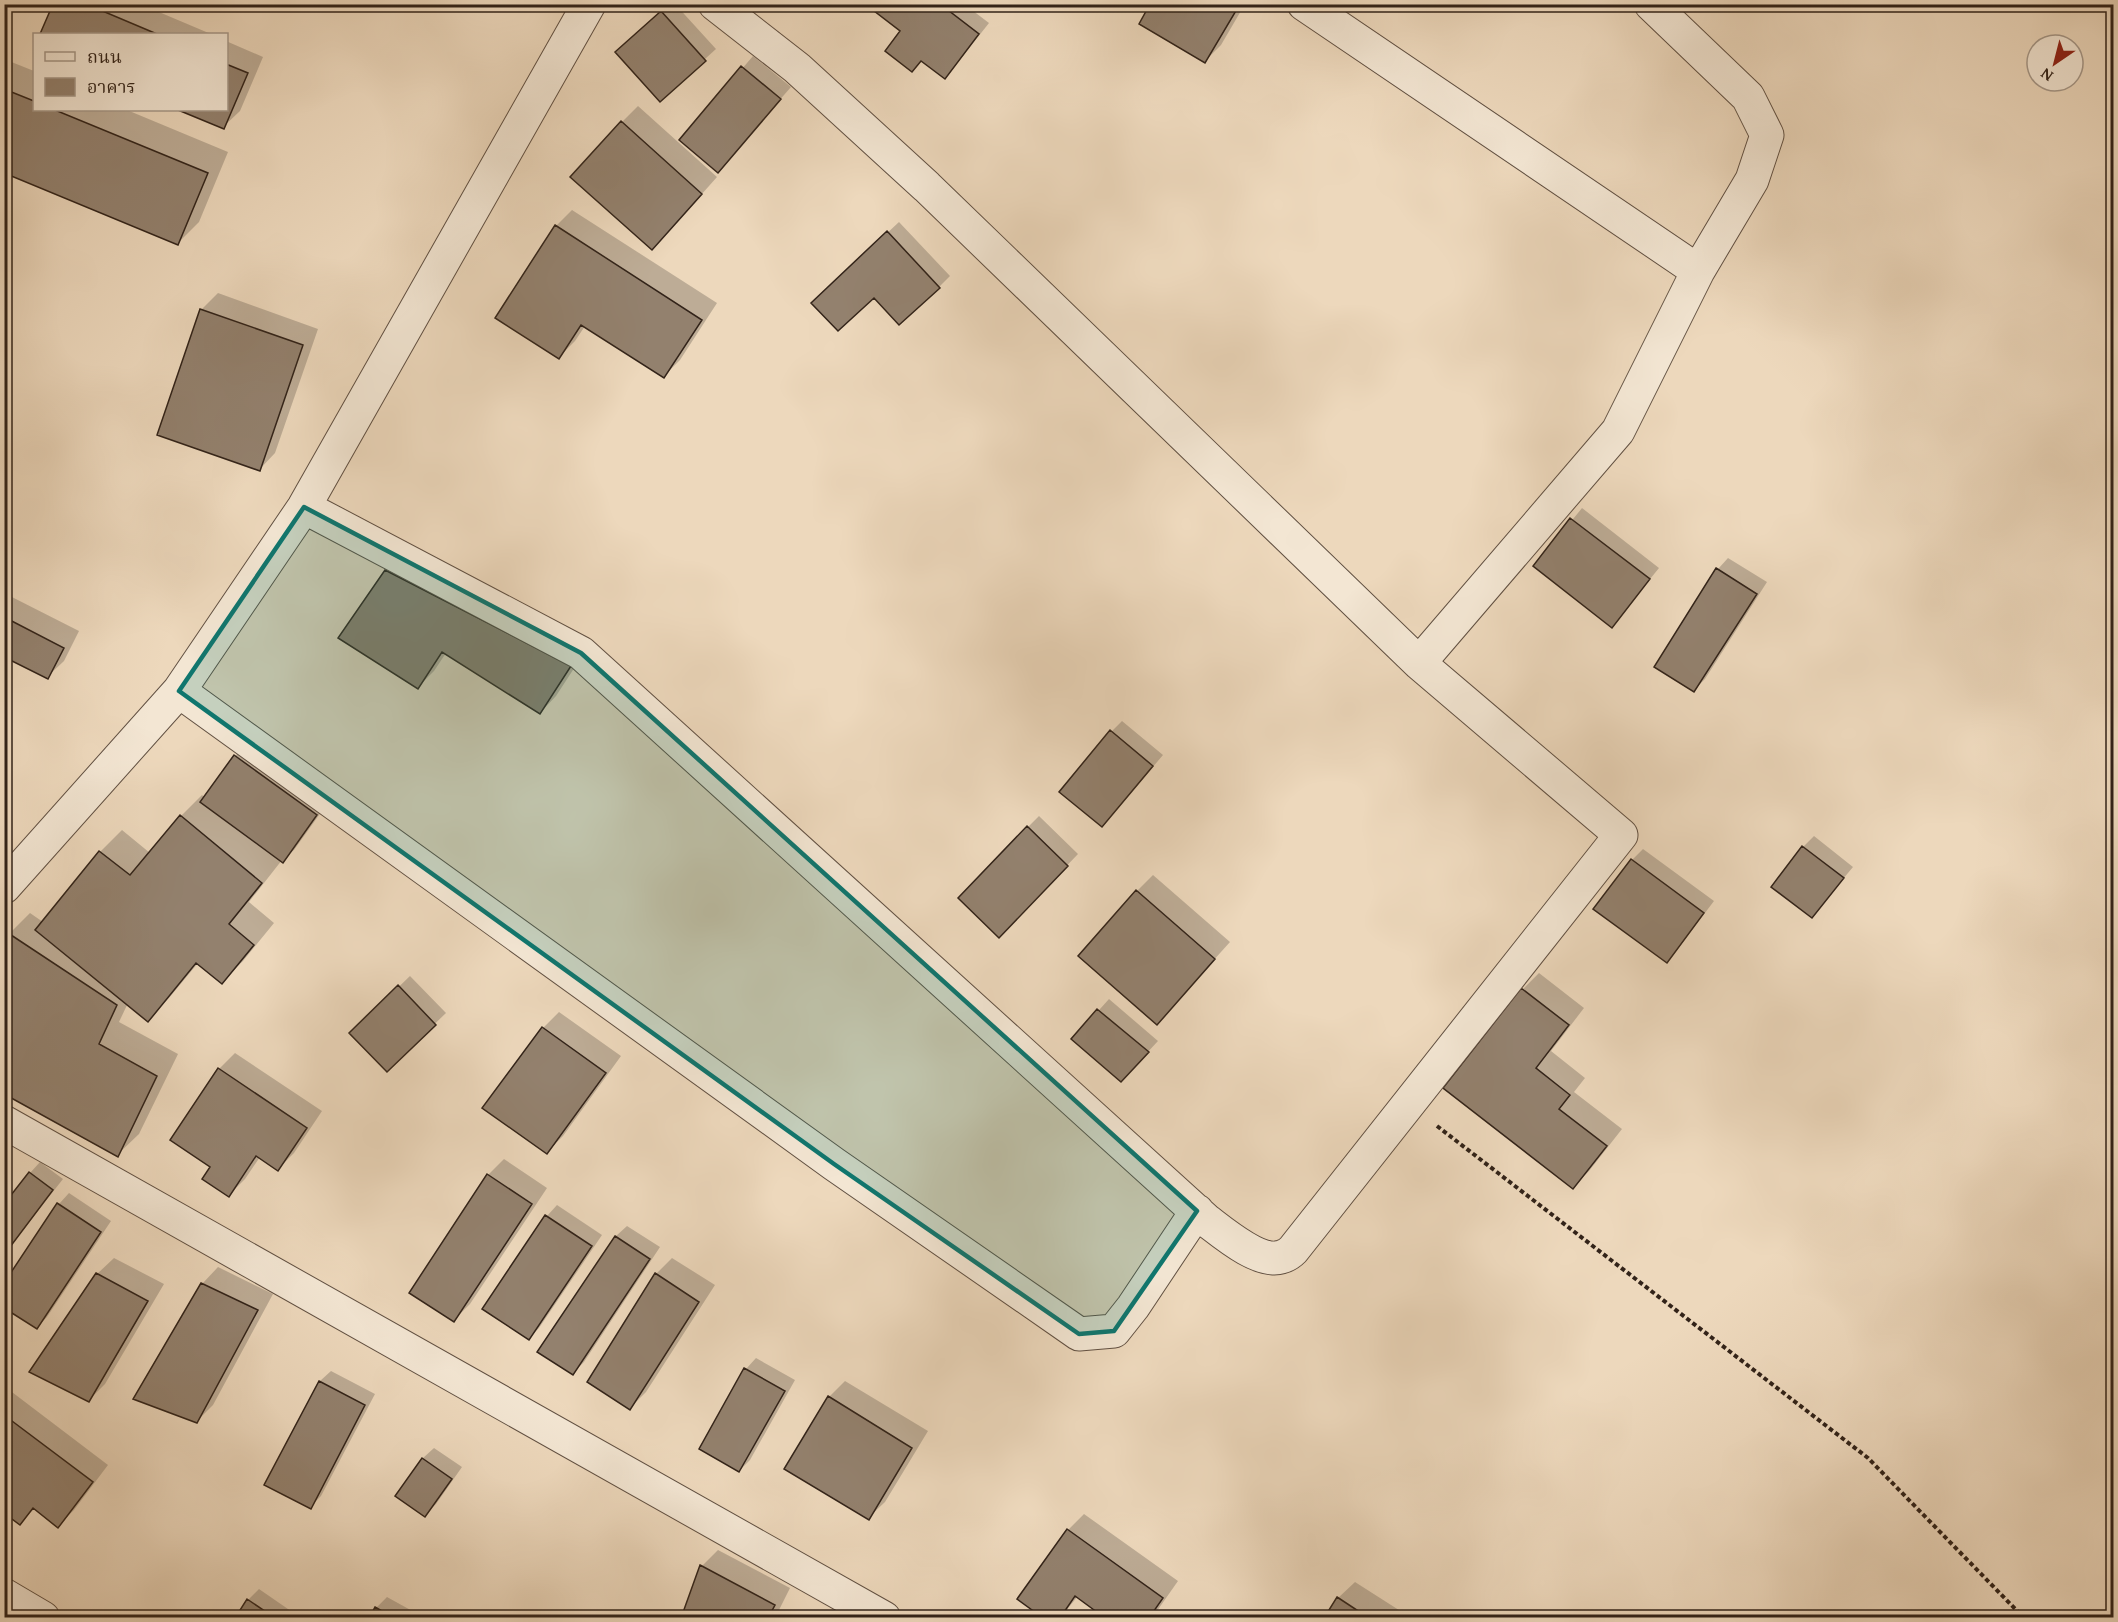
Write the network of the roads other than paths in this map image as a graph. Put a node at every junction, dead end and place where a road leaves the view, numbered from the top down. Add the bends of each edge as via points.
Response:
1 (589, 4) edge
2 (715, 4) edge
3 (1304, 4) edge
4 (1651, 4) edge
5 (1698, 271) junction
6 (304, 507) junction
7 (1419, 663) junction
8 (179, 691) junction
9 (4, 887) edge
10 (4, 1122) edge
11 (1197, 1211) junction
12 (4, 1595) edge
13 (43, 1617) edge
14 (884, 1617) edge

1 - 6 street
2 - 7 street via 797,68 927,187
3 - 5 street
4 - 5 street via 1749,97 1767,135 1752,180
5 - 7 street via 1618,431
6 - 8 street
6 - 11 street via 581,653
7 - 11 street via 1621,835 1293,1250 1280,1258 1262,1256 1240,1245
8 - 9 street
8 - 11 street via 834,1164 1079,1334 1114,1331
10 - 14 street
12 - 13 street

